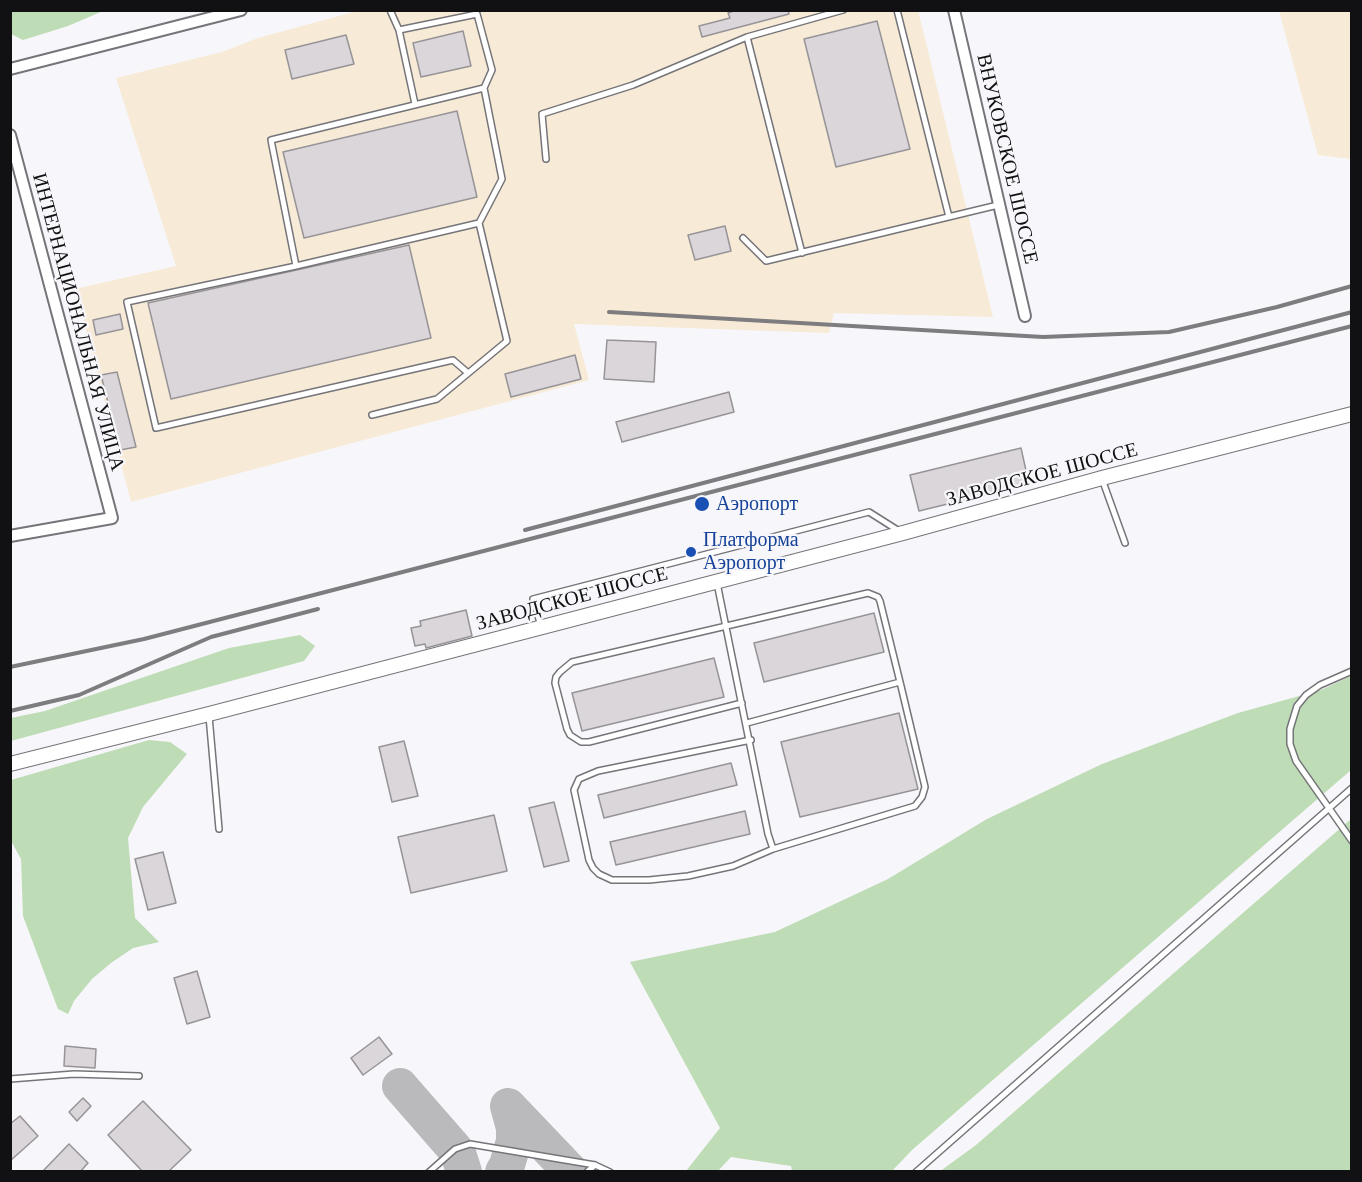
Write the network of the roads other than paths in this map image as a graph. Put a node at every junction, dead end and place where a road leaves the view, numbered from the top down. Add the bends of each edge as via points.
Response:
1 (241, 10) edge
2 (390, 10) edge
3 (843, 10) edge
4 (897, 10) edge
5 (954, 10) edge
6 (399, 30) junction
7 (747, 37) junction
8 (10, 69) edge
9 (484, 88) junction
10 (415, 104) junction
11 (10, 135) edge
12 (546, 159) dead end
13 (998, 205) junction
14 (950, 217) junction
15 (479, 223) junction
16 (743, 238) dead end
17 (802, 253) junction
18 (296, 266) junction
19 (1025, 316) dead end
20 (468, 373) junction
21 (1352, 414) edge
22 (372, 415) dead end
23 (1102, 478) junction
24 (903, 533) junction
25 (10, 536) edge
26 (1125, 543) dead end
27 (717, 581) junction
28 (541, 627) junction
29 (726, 627) junction
30 (1352, 671) edge
31 (900, 682) junction
32 (742, 703) junction
33 (209, 714) junction
34 (747, 723) junction
35 (751, 740) junction
36 (10, 764) edge
37 (1352, 788) edge
38 (1328, 809) junction
39 (219, 829) dead end
40 (1352, 841) edge
41 (773, 849) junction
42 (139, 1076) dead end
43 (10, 1079) edge
44 (595, 1165) junction
45 (429, 1172) edge
46 (587, 1172) edge
47 (610, 1172) edge
48 (916, 1172) edge

1 - 8 street
2 - 6 lane
3 - 7 lane
4 - 14 lane
5 - 13 street, ВНУКОВСКОЕ ШОССЕ
6 - 9 lane via 477,14 492,70
6 - 10 lane
7 - 12 lane via 633,85 542,114
7 - 17 lane
9 - 10 lane
9 - 15 lane via 502,179
10 - 18 lane via 271,140
11 - 25 street, ИНТЕРНАЦИОНАЛЬНАЯ УЛИЦА via 112,518
13 - 14 lane
13 - 19 street, ВНУКОВСКОЕ ШОССЕ
14 - 17 lane
15 - 18 lane
15 - 20 lane via 507,341
16 - 17 lane via 766,261
18 - 20 lane via 127,302 156,428 453,360
20 - 22 lane via 437,399
21 - 23 street, ЗАВОДСКОЕ ШОССЕ
23 - 24 street, ЗАВОДСКОЕ ШОССЕ
23 - 26 lane
24 - 27 street, ЗАВОДСКОЕ ШОССЕ
24 - 28 lane via 869,512 533,598
27 - 28 street, ЗАВОДСКОЕ ШОССЕ
27 - 29 lane
28 - 33 street, ЗАВОДСКОЕ ШОССЕ
29 - 31 lane via 868,593 880,601
29 - 32 lane
29 - 32 lane via 572,662 555,682 567,729 581,742
30 - 38 lane via 1306,695 1297,706 1290,729 1296,761
31 - 34 lane
31 - 41 lane via 925,786 915,806
32 - 34 lane
33 - 36 street, ЗАВОДСКОЕ ШОССЕ
33 - 39 lane
34 - 35 lane
35 - 41 lane
35 - 41 lane via 598,771 579,779 574,790 589,860 599,874 612,880 688,876 733,866
37 - 38 lane
38 - 40 lane
38 - 48 lane
42 - 43 lane via 74,1074
44 - 45 lane via 470,1144 455,1149
44 - 46 lane
44 - 47 lane

